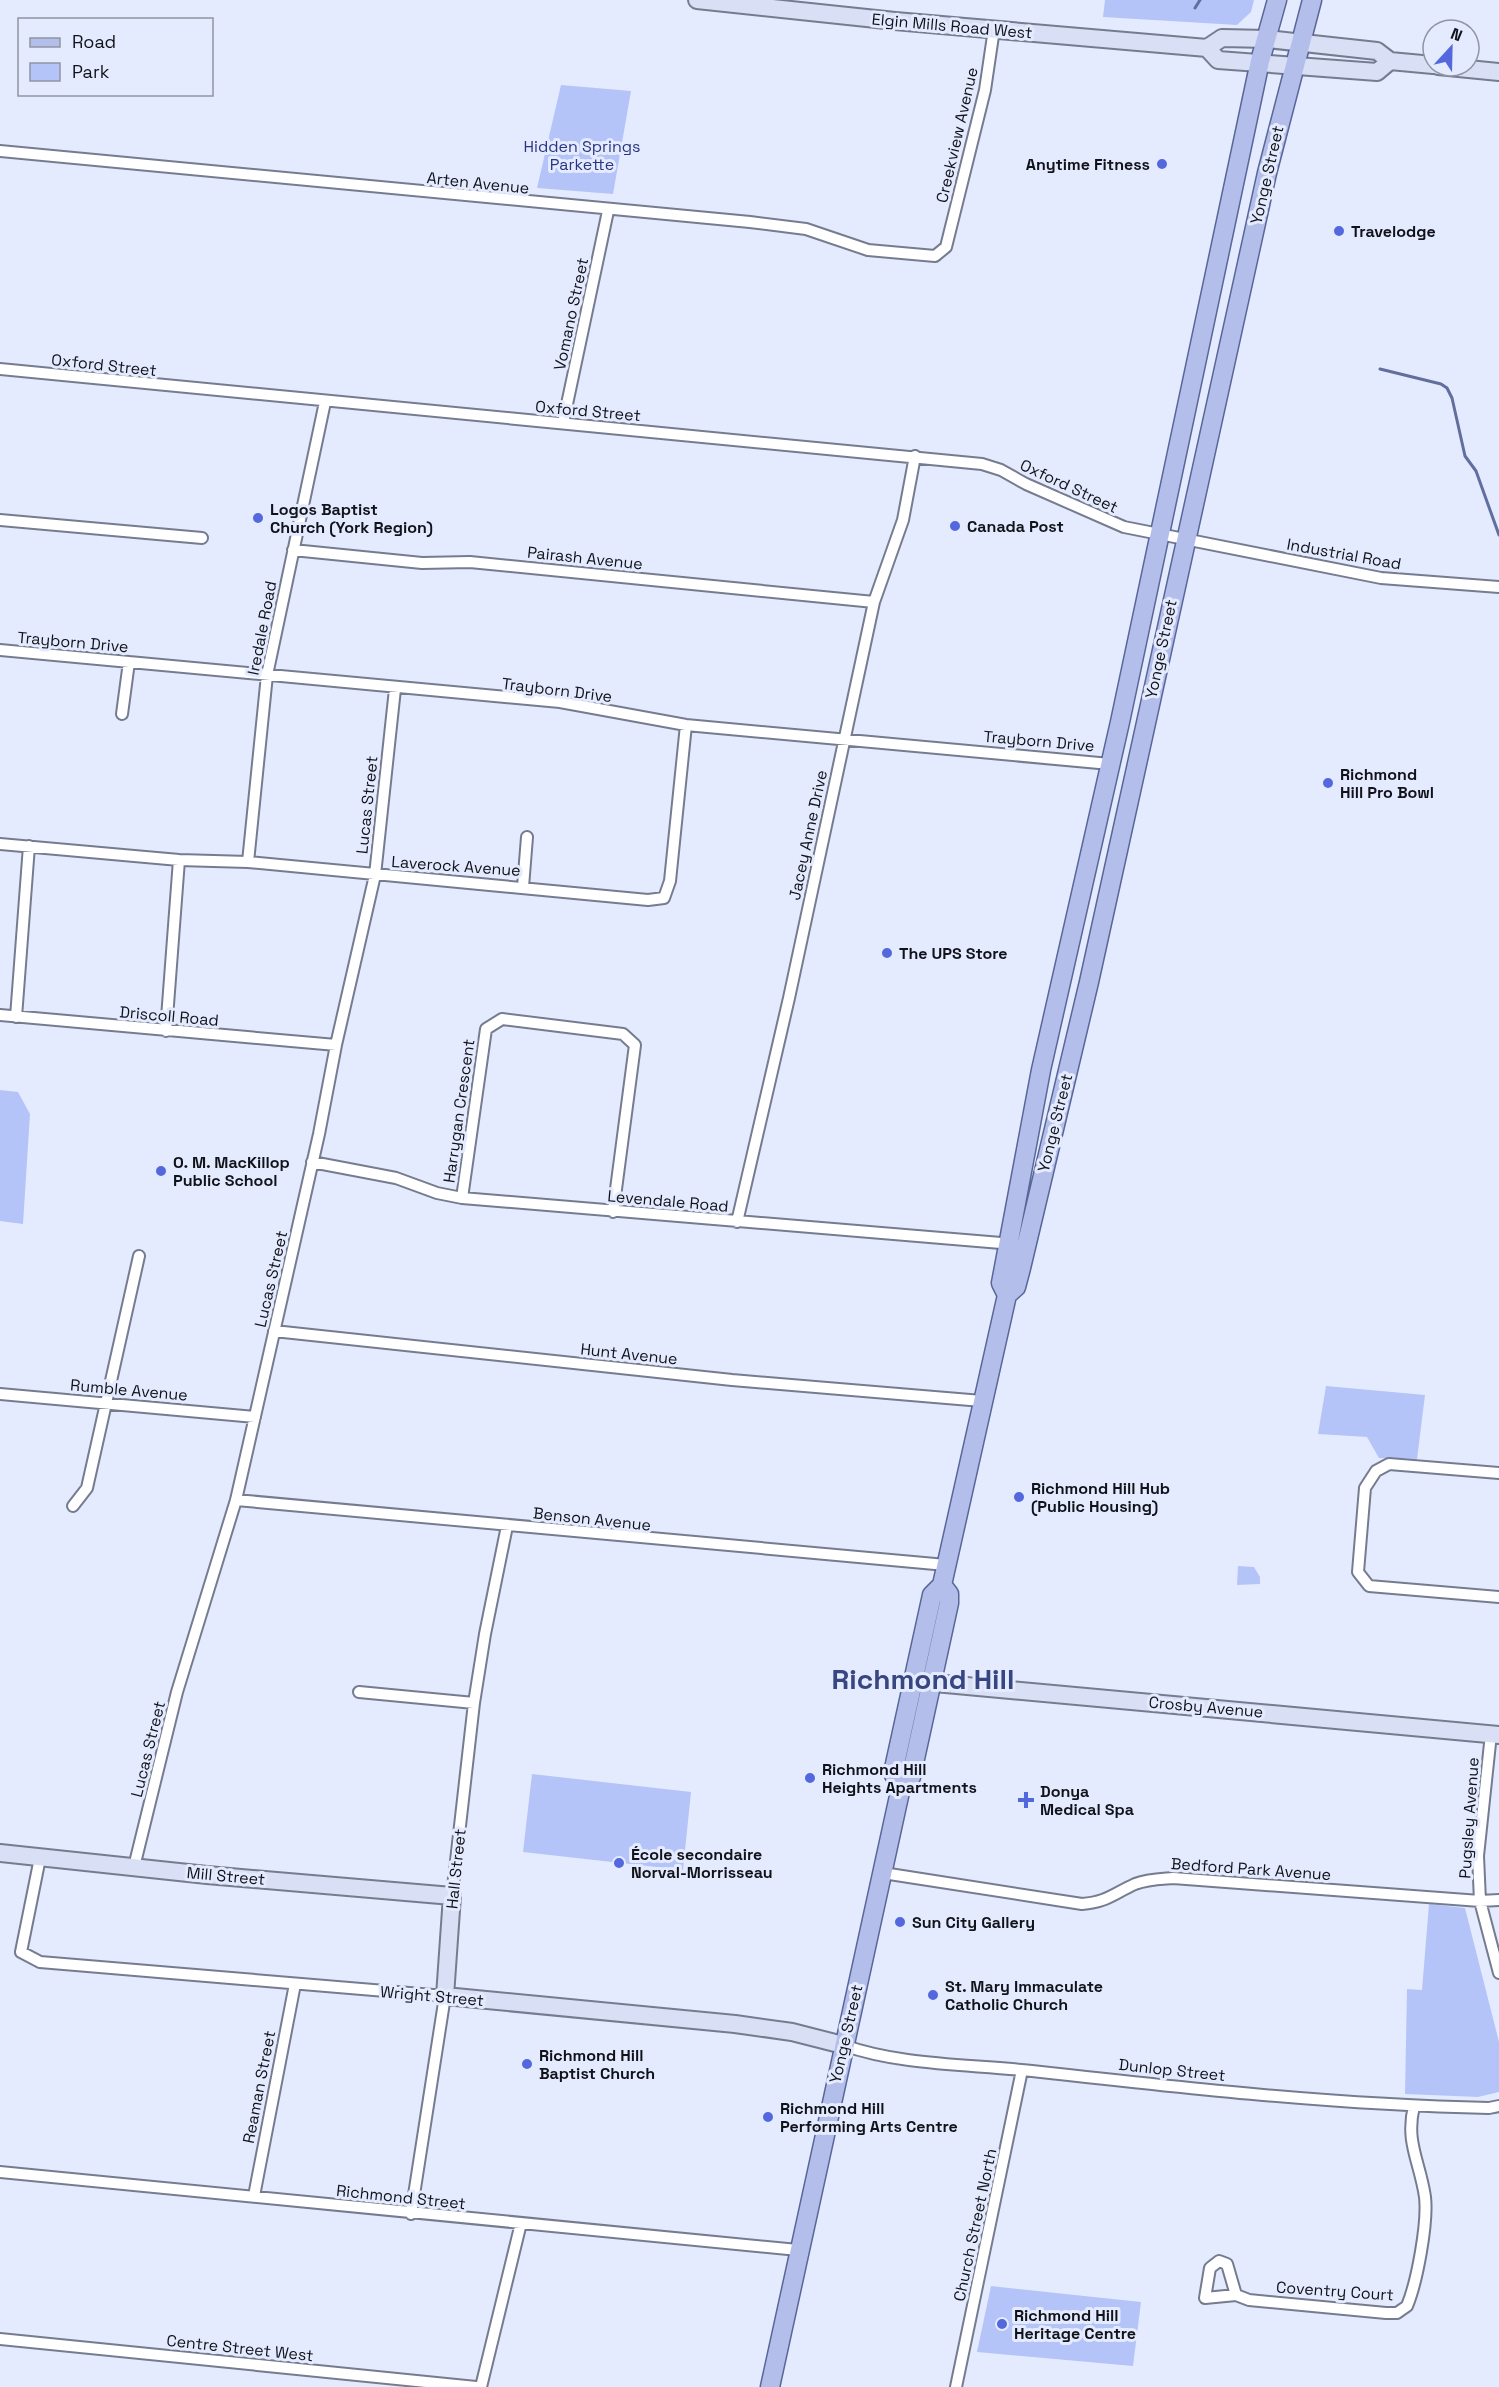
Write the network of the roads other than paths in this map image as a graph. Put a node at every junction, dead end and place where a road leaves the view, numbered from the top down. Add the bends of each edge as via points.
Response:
1 (697, 0) edge
2 (1277, 0) edge
3 (1312, 0) edge
4 (809, 6) edge
5 (994, 29) junction
6 (1267, 39) junction
7 (1301, 43) junction
8 (1207, 48) junction
9 (1260, 61) junction
10 (1390, 61) junction
11 (1421, 64) edge
12 (1293, 65) junction
13 (1481, 70) edge
14 (1499, 72) edge
15 (0, 151) edge
16 (608, 211) junction
17 (946, 247) joint
18 (0, 369) edge
19 (325, 402) junction
20 (563, 423) junction
21 (915, 456) junction
22 (0, 521) edge
23 (1159, 535) junction
24 (202, 538) dead end
25 (1186, 540) junction
26 (293, 550) junction
27 (1499, 587) edge
28 (874, 602) junction
29 (0, 650) edge
30 (129, 662) junction
31 (267, 675) junction
32 (395, 689) junction
33 (122, 714) dead end
34 (686, 725) junction
35 (843, 741) junction
36 (1110, 764) junction
37 (527, 837) dead end
38 (0, 843) edge
39 (29, 846) junction
40 (179, 860) junction
41 (248, 862) junction
42 (375, 875) junction
43 (523, 887) junction
44 (0, 1015) edge
45 (16, 1017) junction
46 (166, 1031) junction
47 (336, 1046) junction
48 (312, 1162) junction
49 (462, 1198) junction
50 (613, 1212) junction
51 (737, 1222) junction
52 (1017, 1244) junction
53 (139, 1256) dead end
54 (274, 1331) junction
55 (0, 1394) edge
56 (982, 1401) junction
57 (108, 1403) junction
58 (255, 1417) junction
59 (1499, 1473) edge
60 (236, 1500) junction
61 (73, 1506) dead end
62 (507, 1526) junction
63 (946, 1565) junction
64 (942, 1585) junction
65 (1499, 1598) edge
66 (913, 1682) junction
67 (932, 1682) junction
68 (358, 1692) dead end
69 (474, 1703) junction
70 (1495, 1734) edge
71 (901, 1787) junction
72 (0, 1852) edge
73 (40, 1858) junction
74 (134, 1868) junction
75 (883, 1873) junction
76 (452, 1896) junction
77 (1499, 1900) edge
78 (1479, 1901) junction
79 (1499, 1973) edge
80 (295, 1984) junction
81 (445, 1996) junction
82 (843, 2045) junction
83 (1022, 2070) junction
84 (1414, 2106) junction
85 (1499, 2106) edge
86 (0, 2172) edge
87 (254, 2196) junction
88 (411, 2214) junction
89 (521, 2223) junction
90 (798, 2250) junction
91 (1236, 2295) dead end
92 (0, 2339) edge
93 (476, 2387) edge
94 (481, 2387) edge
95 (770, 2387) edge
96 (956, 2387) edge

1 - 4 street, Elgin Mills Road West
2 - 6 main road, Yonge Street
3 - 7 main road, Yonge Street
4 - 5 street, Elgin Mills Road West
5 - 8 street, Elgin Mills Road West
5 - 17 street, Creekview Avenue via 985,90
6 - 7 street, Elgin Mills Road West
6 - 8 street, Elgin Mills Road West via 1222,38
6 - 9 main road, Yonge Street
7 - 10 street, Elgin Mills Road West via 1377,51
7 - 12 main road, Yonge Street
8 - 9 street, Elgin Mills Road West via 1218,60
9 - 12 street, Elgin Mills Road West
9 - 23 main road, Yonge Street
10 - 11 street
10 - 12 street, Elgin Mills Road West via 1377,72
12 - 25 main road, Yonge Street
13 - 14 street
15 - 16 street, Arten Avenue
16 - 17 street, Arten Avenue via 806,230 868,250 935,256
16 - 20 street, Vomano Street
18 - 19 street, Oxford Street
19 - 20 street, Oxford Street
19 - 26 street, Iredale Road
20 - 21 street, Oxford Street
21 - 23 street, Oxford Street via 1001,470 1088,513
21 - 28 street, Jacey Anne Drive via 903,520
22 - 24 street
23 - 25 street, Oxford Street
23 - 36 main road, Yonge Street
25 - 27 street, Industrial Road via 1381,578
25 - 52 main road, Yonge Street via 1089,982
26 - 28 street, Pairash Avenue via 422,563 470,562
26 - 31 street, Iredale Road
28 - 35 street, Jacey Anne Drive
29 - 30 street, Trayborn Drive
30 - 31 street, Trayborn Drive
30 - 33 street
31 - 32 street, Trayborn Drive
31 - 41 street, Iredale Road
32 - 34 street, Trayborn Drive via 560,702
32 - 42 street, Lucas Street
34 - 35 street, Trayborn Drive
34 - 43 street, Laverock Avenue via 670,881 664,898 648,900
35 - 36 street, Trayborn Drive
35 - 51 street, Jacey Anne Drive
36 - 52 main road, Yonge Street via 1041,1070
37 - 43 street
38 - 39 street, Laverock Avenue
39 - 40 street, Laverock Avenue
39 - 45 street
40 - 41 street, Laverock Avenue
40 - 46 street
41 - 42 street, Laverock Avenue
42 - 43 street, Laverock Avenue
42 - 47 street, Lucas Street
44 - 45 street, Driscoll Road
45 - 46 street, Driscoll Road
46 - 47 street, Driscoll Road
47 - 48 street, Lucas Street
48 - 49 street, Levendale Road via 396,1178
48 - 54 street, Lucas Street
49 - 50 street, Levendale Road
49 - 50 street, Harrygan Crescent via 486,1029 502,1019 623,1034 635,1045
50 - 51 street, Levendale Road
51 - 52 street, Levendale Road
52 - 56 main road, Yonge Street via 1016,1287 1007,1295
53 - 57 street
54 - 56 street, Hunt Avenue via 732,1380
54 - 58 street, Lucas Street
55 - 57 street, Rumble Avenue
56 - 63 main road, Yonge Street
57 - 58 street, Rumble Avenue
57 - 61 street via 87,1488
58 - 60 street, Lucas Street
59 - 65 street via 1389,1464 1376,1471 1365,1488 1358,1572 1369,1586
60 - 62 street, Benson Avenue
60 - 74 street, Lucas Street via 177,1692
62 - 63 street, Benson Avenue
62 - 69 street, Hall Street
63 - 64 main road, Yonge Street
64 - 66 main road, Yonge Street via 932,1595
64 - 67 main road, Yonge Street via 950,1599
66 - 67 street, Crosby Avenue
66 - 71 main road, Yonge Street via 893,1773
67 - 70 street, Crosby Avenue
67 - 71 main road, Yonge Street via 911,1777
68 - 69 street
69 - 76 street, Hall Street
70 - 78 street, Pugsley Avenue via 1478,1856
71 - 75 main road, Yonge Street
72 - 73 street, Mill Street
73 - 74 street, Mill Street
73 - 80 street, Wright Street via 21,1952 40,1962
74 - 76 street, Mill Street
75 - 78 street, Bedford Park Avenue via 1082,1904 1101,1902 1137,1883 1173,1878
75 - 82 main road, Yonge Street
76 - 81 street, Hall Street
77 - 78 street, Bedford Park Avenue
78 - 79 street, Pugsley Avenue
80 - 81 street, Wright Street
80 - 87 street, Reaman Street
81 - 82 street, Wright Street via 735,2024 792,2032
81 - 88 street, Hall Street
82 - 83 street, Dunlop Street via 865,2053
82 - 90 main road, Yonge Street
83 - 84 street, Dunlop Street
83 - 96 street, Church Street North
84 - 85 street, Dunlop Street
84 - 91 street, Coventry Court via 1410,2133 1425,2199 1418,2269 1407,2307 1397,2313 1386,2313 1249,2300
86 - 87 street, Richmond Street
87 - 88 street, Richmond Street
88 - 89 street, Richmond Street
89 - 90 street, Richmond Street
89 - 94 street
90 - 95 main road, Yonge Street
92 - 93 street, Centre Street West

